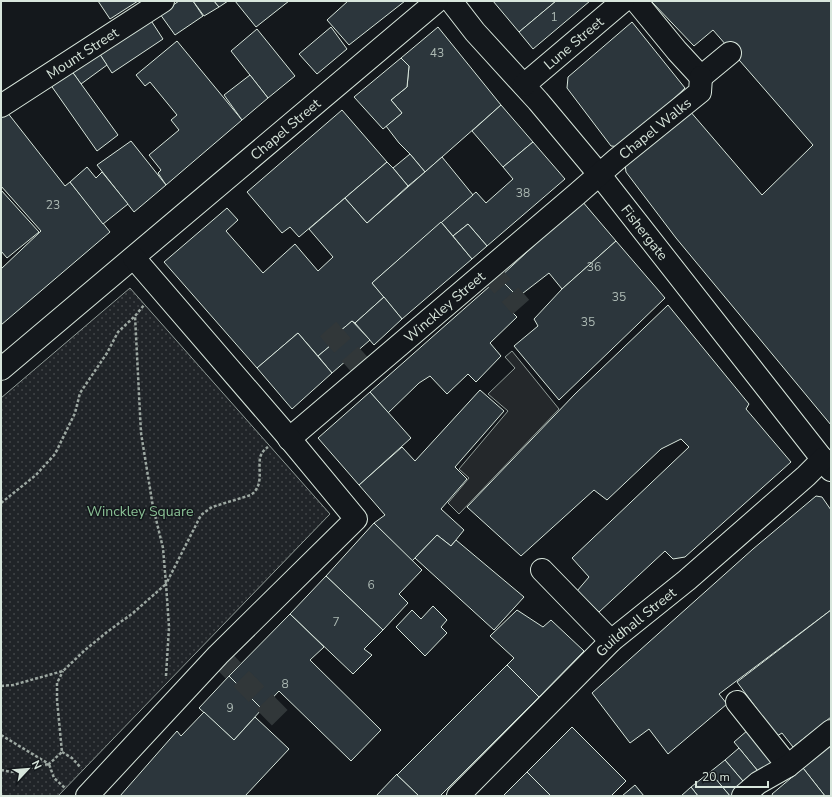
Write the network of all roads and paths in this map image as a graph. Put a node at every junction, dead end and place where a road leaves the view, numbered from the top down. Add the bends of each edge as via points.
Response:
1 (163, 1) edge
2 (437, 1) edge
3 (451, 1) edge
4 (636, 1) edge
5 (612, 4) edge
6 (730, 53) dead end
7 (702, 77) junction
8 (524, 85) junction
9 (1, 106) edge
10 (599, 174) junction
11 (134, 258) junction
12 (1, 369) edge
13 (287, 435) junction
14 (827, 464) edge
15 (1, 503) edge
16 (542, 570) dead end
17 (166, 584) junction
18 (611, 641) junction
19 (63, 671) junction
20 (165, 681) dead end
21 (1, 686) edge
22 (737, 702) dead end
23 (831, 731) edge
24 (1, 735) edge
25 (49, 764) junction
26 (788, 766) junction
27 (1, 770) edge
28 (77, 793) edge
29 (458, 796) edge
30 (743, 796) edge

1 - 9 street, Mount Street
2 - 11 street, Chapel Street
3 - 8 street, Fishergate via 475,32
4 - 7 street
5 - 8 street, Lune Street
6 - 7 street
7 - 10 street, Chapel Walks via 700,92
8 - 10 street, Fishergate
10 - 13 street, Winckley Street
10 - 14 street, Fishergate
11 - 12 street
11 - 13 street
13 - 17 path via 262,452 260,479 255,491 212,507 201,515
13 - 28 street via 356,518
14 - 18 street, Guildhall Street via 806,476 688,580
15 - 17 path via 36,475 56,454 75,413 80,393 118,332 135,316 141,433 153,507 163,548
16 - 18 street
17 - 19 path
17 - 20 path via 169,627
18 - 29 street, Guildhall Street
19 - 21 path
19 - 25 path via 57,683 62,752
22 - 26 street
23 - 26 street
24 - 25 path
25 - 27 path via 10,772
25 - 28 path via 54,778
26 - 30 street

